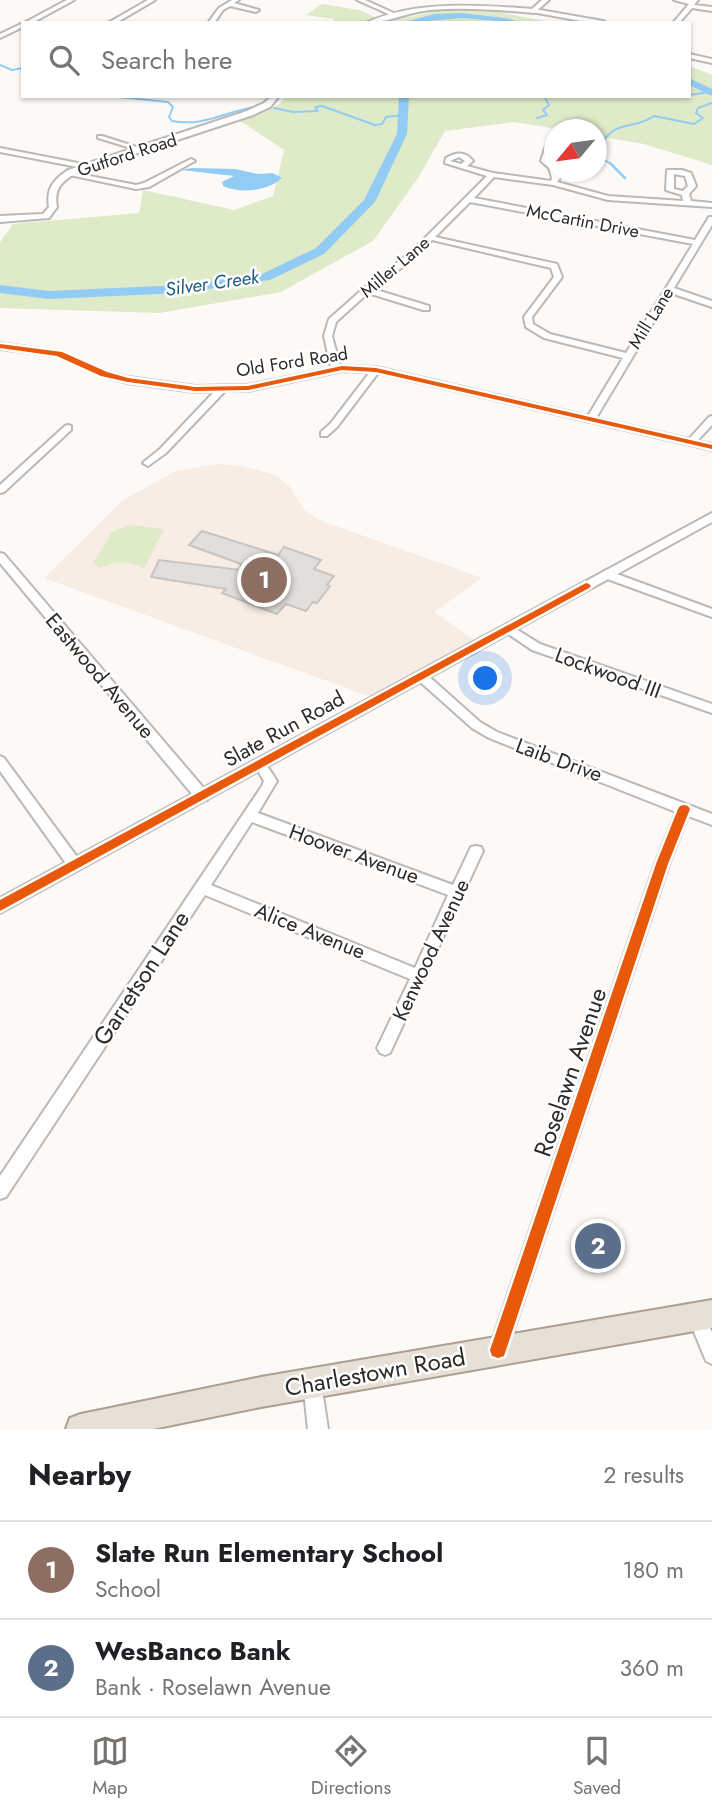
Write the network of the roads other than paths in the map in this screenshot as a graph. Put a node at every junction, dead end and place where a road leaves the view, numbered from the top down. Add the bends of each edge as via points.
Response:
1 (71, 0) edge
2 (152, 0) edge
3 (360, 0) edge
4 (546, 0) edge
5 (677, 0) edge
6 (233, 2) edge
7 (693, 3) edge
8 (712, 9) edge
9 (256, 10) dead end
10 (534, 11) junction
11 (395, 15) junction
12 (31, 21) edge
13 (115, 21) edge
14 (212, 21) edge
15 (376, 21) edge
16 (592, 21) edge
17 (678, 21) edge
18 (21, 26) edge
19 (0, 36) edge
20 (691, 56) edge
21 (712, 61) edge
22 (274, 98) edge
23 (100, 137) dead end
24 (0, 150) edge
25 (143, 150) junction
26 (21, 154) joint
27 (191, 161) dead end
28 (448, 161) dead end
29 (88, 167) junction
30 (69, 174) junction
31 (492, 175) junction
32 (554, 183) joint
33 (468, 199) junction
34 (712, 205) edge
35 (0, 219) edge
36 (712, 219) edge
37 (431, 238) junction
38 (698, 243) junction
39 (367, 289) junction
40 (668, 289) junction
41 (712, 304) edge
42 (426, 309) dead end
43 (4, 346) edge
44 (0, 354) edge
45 (628, 356) junction
46 (336, 369) junction
47 (376, 370) junction
48 (221, 390) junction
49 (591, 418) junction
50 (712, 419) edge
51 (68, 428) dead end
52 (324, 434) dead end
53 (691, 442) junction
54 (712, 447) edge
55 (148, 463) dead end
56 (0, 490) edge
57 (712, 517) edge
58 (0, 556) edge
59 (606, 574) junction
60 (712, 613) edge
61 (508, 628) junction
62 (421, 676) junction
63 (712, 709) edge
64 (0, 761) edge
65 (261, 764) junction
66 (202, 796) junction
67 (684, 809) junction
68 (250, 816) junction
69 (712, 820) edge
70 (476, 851) dead end
71 (75, 865) junction
72 (201, 887) junction
73 (458, 892) junction
74 (0, 906) edge
75 (419, 976) junction
76 (385, 1048) dead end
77 (0, 1191) edge
78 (705, 1315) edge
79 (498, 1350) junction
80 (712, 1355) edge
81 (312, 1383) junction
82 (81, 1429) edge
83 (318, 1429) edge

1 - 12 street
2 - 13 street
3 - 11 street
4 - 10 street
5 - 7 street
6 - 9 street
6 - 14 street
7 - 8 street
7 - 17 street
10 - 11 street via 478,6
10 - 16 street
11 - 15 street
18 - 19 street
20 - 21 street
22 - 25 street, Gutford Road via 250,113
23 - 25 street
24 - 26 street
25 - 29 street, Gutford Road
26 - 29 street
27 - 30 street via 136,187
28 - 31 street
29 - 30 street, Gutford Road
30 - 35 street, Gutford Road via 53,185 54,207 47,216
31 - 32 street
31 - 33 street, Miller Lane
32 - 34 street via 627,201 686,198
33 - 37 street, Miller Lane
33 - 38 street, McCartin Drive
36 - 38 street, Mill Lane
37 - 39 street, Miller Lane
37 - 45 street via 554,266 558,277 527,317 528,325 547,336
38 - 40 street, Mill Lane
39 - 42 street
39 - 46 street, Miller Lane via 338,314 329,329
40 - 41 street
40 - 45 street, Mill Lane
43 - 44 street
43 - 48 street, Old Ford Road via 58,354 104,374 141,383
45 - 49 street, Mill Lane
46 - 47 street, Old Ford Road
46 - 48 street, Old Ford Road
47 - 49 street, Old Ford Road
47 - 52 street
48 - 55 street
49 - 53 street, Old Ford Road
50 - 53 street
51 - 56 street
53 - 54 street, Old Ford Road
57 - 59 street, Slate Run Road
58 - 66 street, Eastwood Avenue
59 - 60 street
59 - 61 street, Slate Run Road
61 - 62 street, Slate Run Road
61 - 63 street, Lockwood III via 536,647
62 - 65 street, Slate Run Road
62 - 67 street, Laib Drive via 493,735
64 - 71 street
65 - 66 street, Slate Run Road
65 - 68 street, Garretson Lane via 271,781
66 - 71 street, Slate Run Road
67 - 69 street, Laib Drive
67 - 79 street, Roselawn Avenue
68 - 72 street, Garretson Lane
68 - 73 street, Hoover Avenue
70 - 73 street, Kenwood Avenue
71 - 74 street, Slate Run Road
72 - 75 street, Alice Avenue
72 - 77 street, Garretson Lane
73 - 75 street, Kenwood Avenue
75 - 76 street, Kenwood Avenue
78 - 79 main road, Charlestown Road
78 - 80 street
79 - 81 main road, Charlestown Road
81 - 82 main road, Charlestown Road
81 - 83 street

